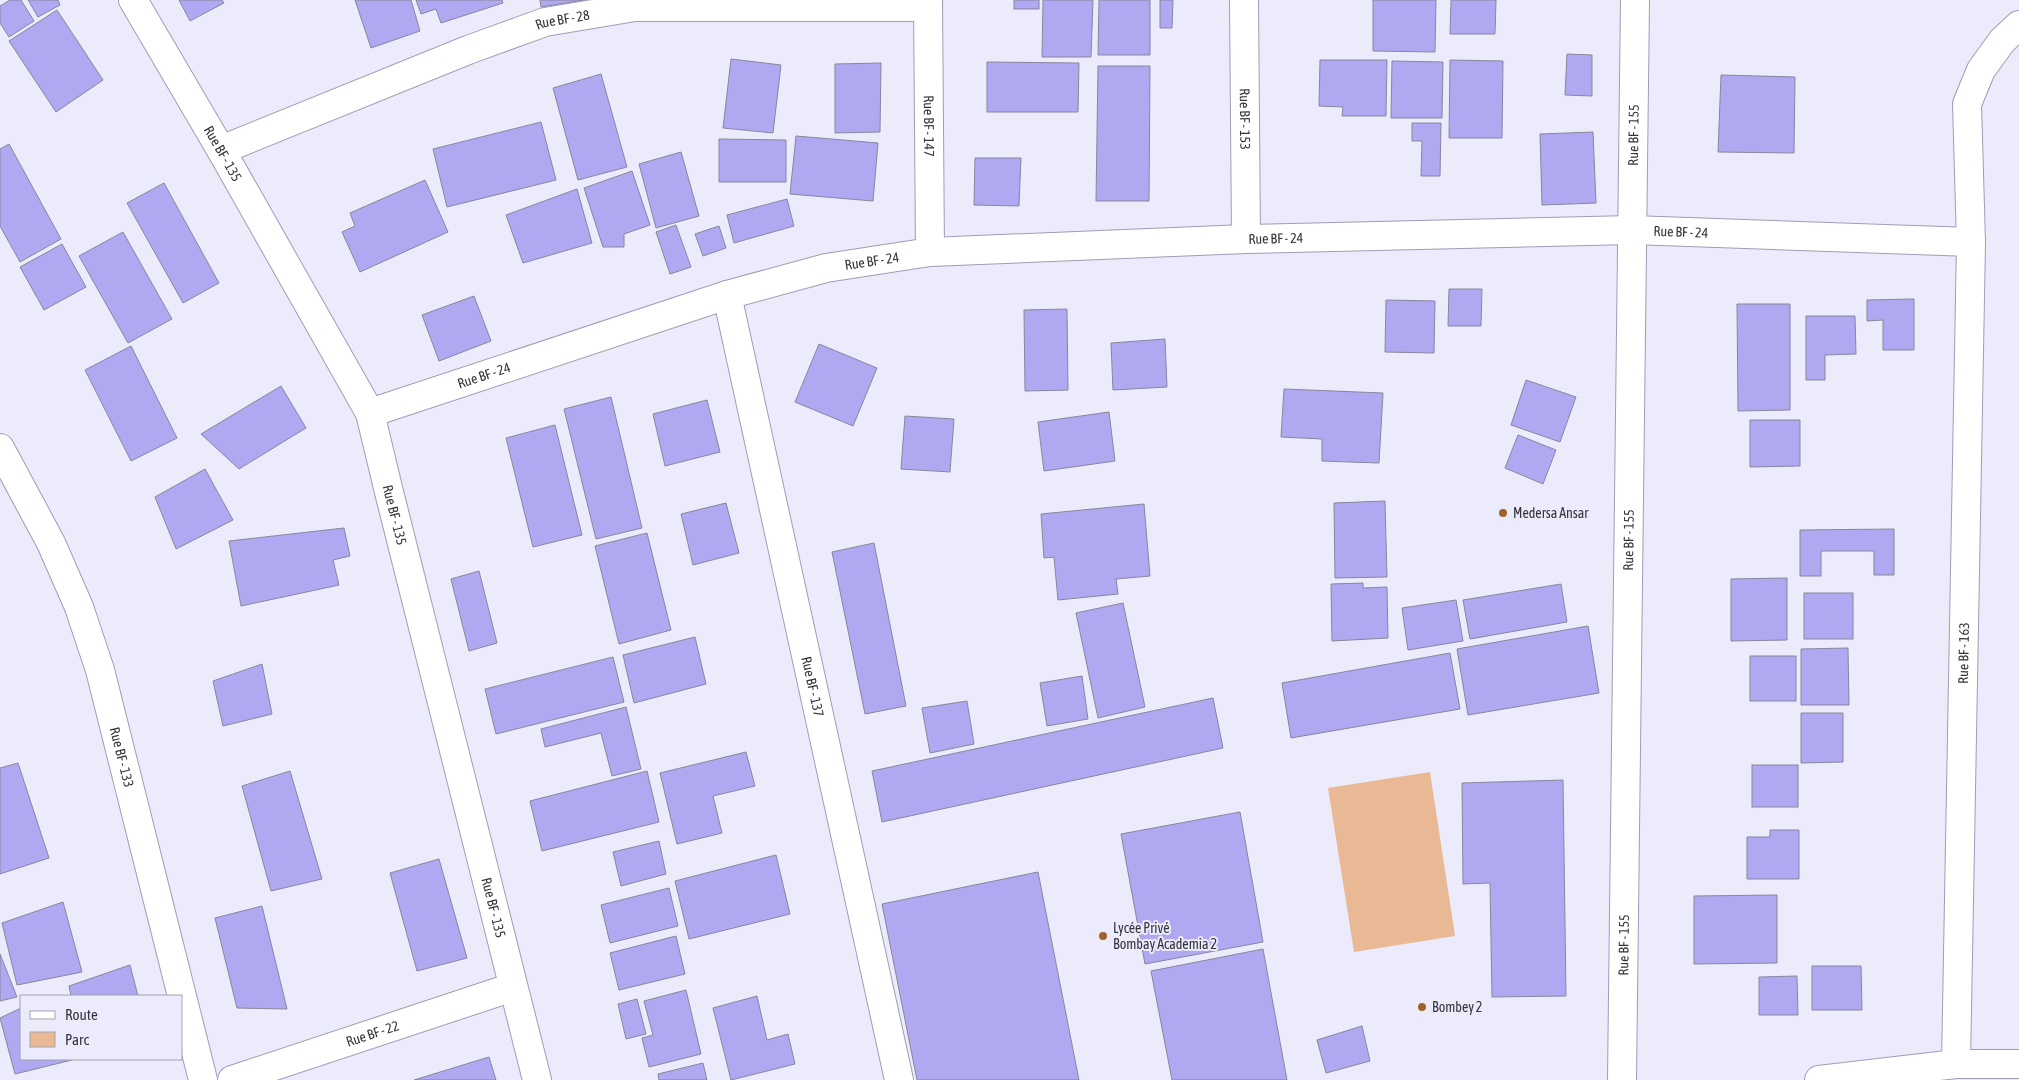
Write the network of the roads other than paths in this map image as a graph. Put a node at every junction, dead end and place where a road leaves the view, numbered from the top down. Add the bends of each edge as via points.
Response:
1 (133, 0) edge
2 (1244, 0) edge
3 (1635, 0) edge
4 (928, 4) edge
5 (2019, 26) edge
6 (221, 150) junction
7 (1632, 230) junction
8 (1246, 239) junction
9 (1971, 242) junction
10 (930, 252) junction
11 (727, 295) junction
12 (370, 413) junction
13 (0, 448) edge
14 (513, 987) junction
15 (182, 995) edge
16 (182, 996) edge
17 (1956, 1064) junction
18 (2019, 1064) edge
19 (203, 1080) edge
20 (232, 1080) edge
21 (537, 1080) edge
22 (899, 1080) edge
23 (1622, 1080) edge
24 (1819, 1080) edge

1 - 6 street, Rue BF - 135
2 - 8 street, Rue BF - 153
3 - 7 street, Rue BF - 155
4 - 6 street, Rue BF - 28 via 635,7 545,22
4 - 10 street, Rue BF - 147
5 - 9 street via 2002,41 1981,70 1967,104
6 - 12 street, Rue BF - 135
7 - 8 street, Rue BF - 24
7 - 9 street, Rue BF - 24
7 - 23 street, Rue BF - 155
8 - 10 street, Rue BF - 24
9 - 17 street, Rue BF - 163
10 - 11 street, Rue BF - 24 via 826,268
11 - 12 street, Rue BF - 24
11 - 22 street, Rue BF - 137
12 - 14 street, Rue BF - 135
13 - 15 street, Rue BF - 133 via 51,543 79,607 100,670
14 - 20 street, Rue BF - 22
14 - 21 street, Rue BF - 135
16 - 19 street, Rue BF - 133
17 - 18 street
17 - 24 street

